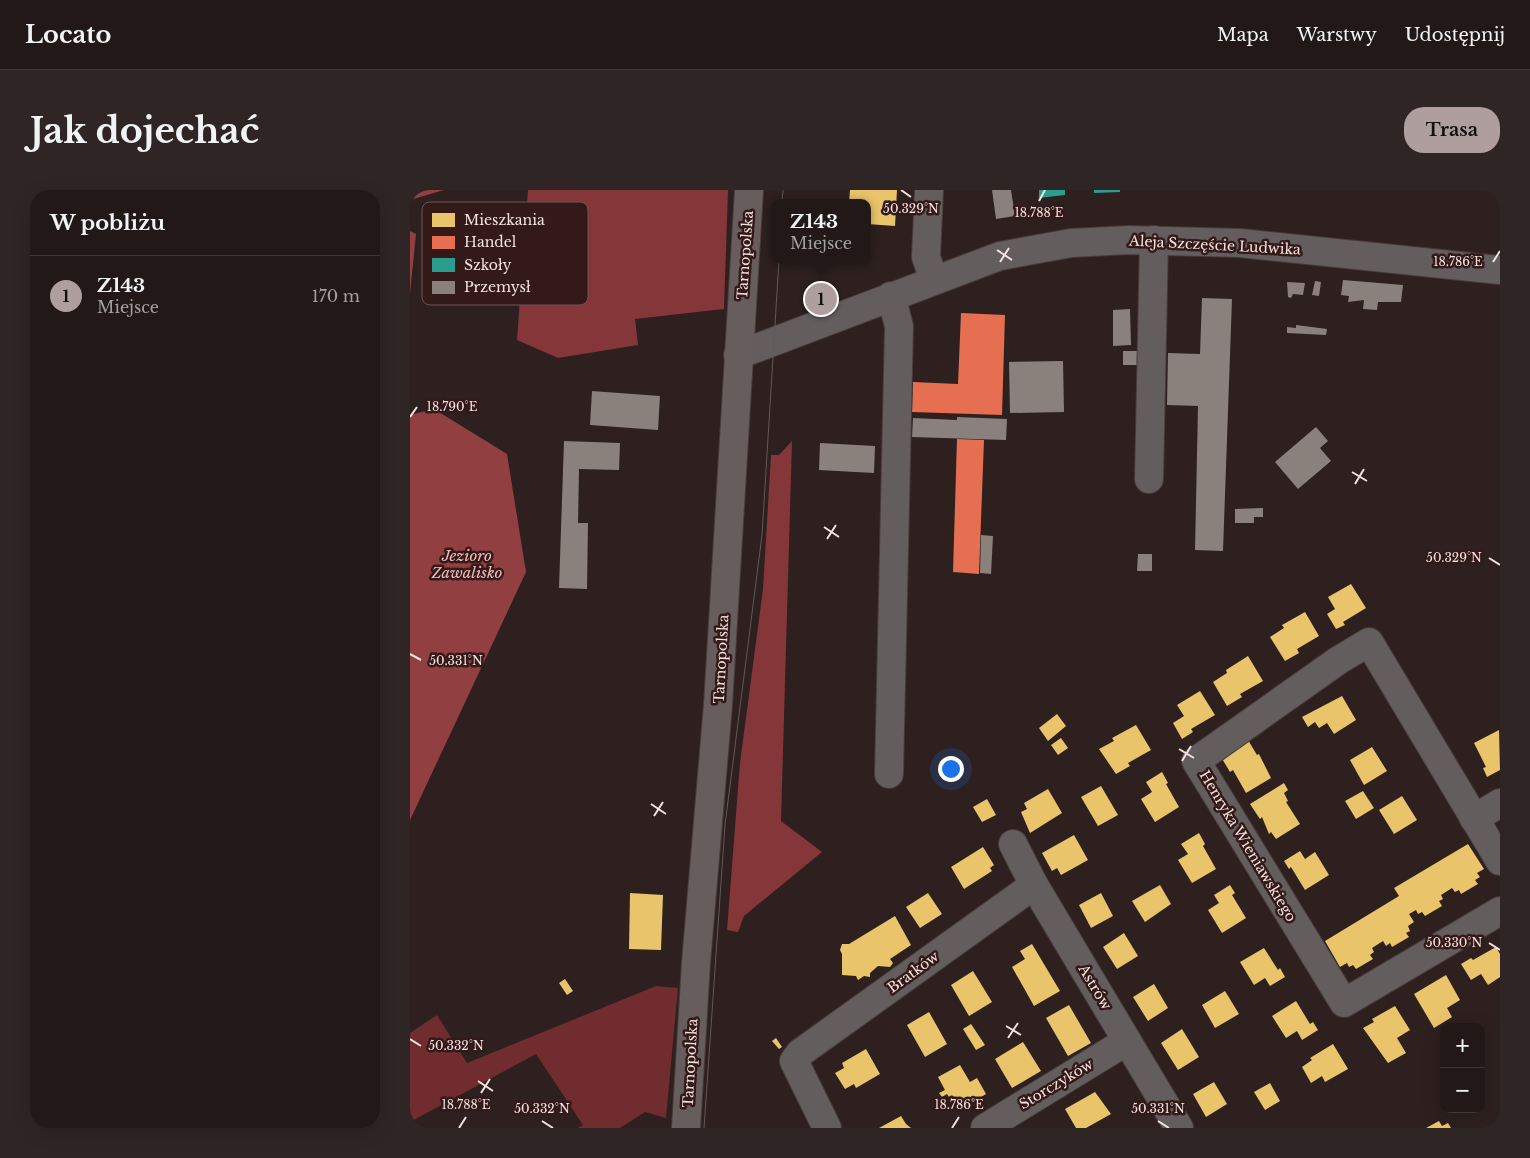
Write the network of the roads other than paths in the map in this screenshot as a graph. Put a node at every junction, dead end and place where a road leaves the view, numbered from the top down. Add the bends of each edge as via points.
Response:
1 (748, 190) edge
2 (928, 190) edge
3 (1154, 240) junction
4 (1500, 270) edge
5 (934, 280) junction
6 (891, 296) junction
7 (738, 355) junction
8 (1148, 479) dead end
9 (889, 774) dead end
10 (1500, 803) edge
11 (1474, 819) junction
12 (1013, 844) dead end
13 (1500, 862) edge
14 (1034, 885) junction
15 (1500, 910) edge
16 (1128, 1041) junction
17 (686, 1128) edge
18 (828, 1128) edge
19 (985, 1128) edge
20 (1179, 1128) edge

1 - 7 main road, Tarnopolska
2 - 5 street via 926,257
3 - 4 street, Aleja Szczęście Ludwika via 1264,245
3 - 5 street, Aleja Szczęście Ludwika via 1071,243 1035,249 1000,256
3 - 8 street
5 - 6 street, Aleja Szczęście Ludwika
6 - 7 street, Aleja Szczęście Ludwika
6 - 9 street via 899,326
7 - 17 main road, Tarnopolska via 718,705
10 - 11 street
11 - 13 street, Henryka Wieniawskiego
11 - 15 street, Henryka Wieniawskiego via 1369,642 1196,761 1344,1003
12 - 14 street, Astrów
14 - 16 street, Astrów
14 - 18 street, Bratków via 800,1053 794,1061
16 - 19 street, Storczyków
16 - 20 street, Astrów

